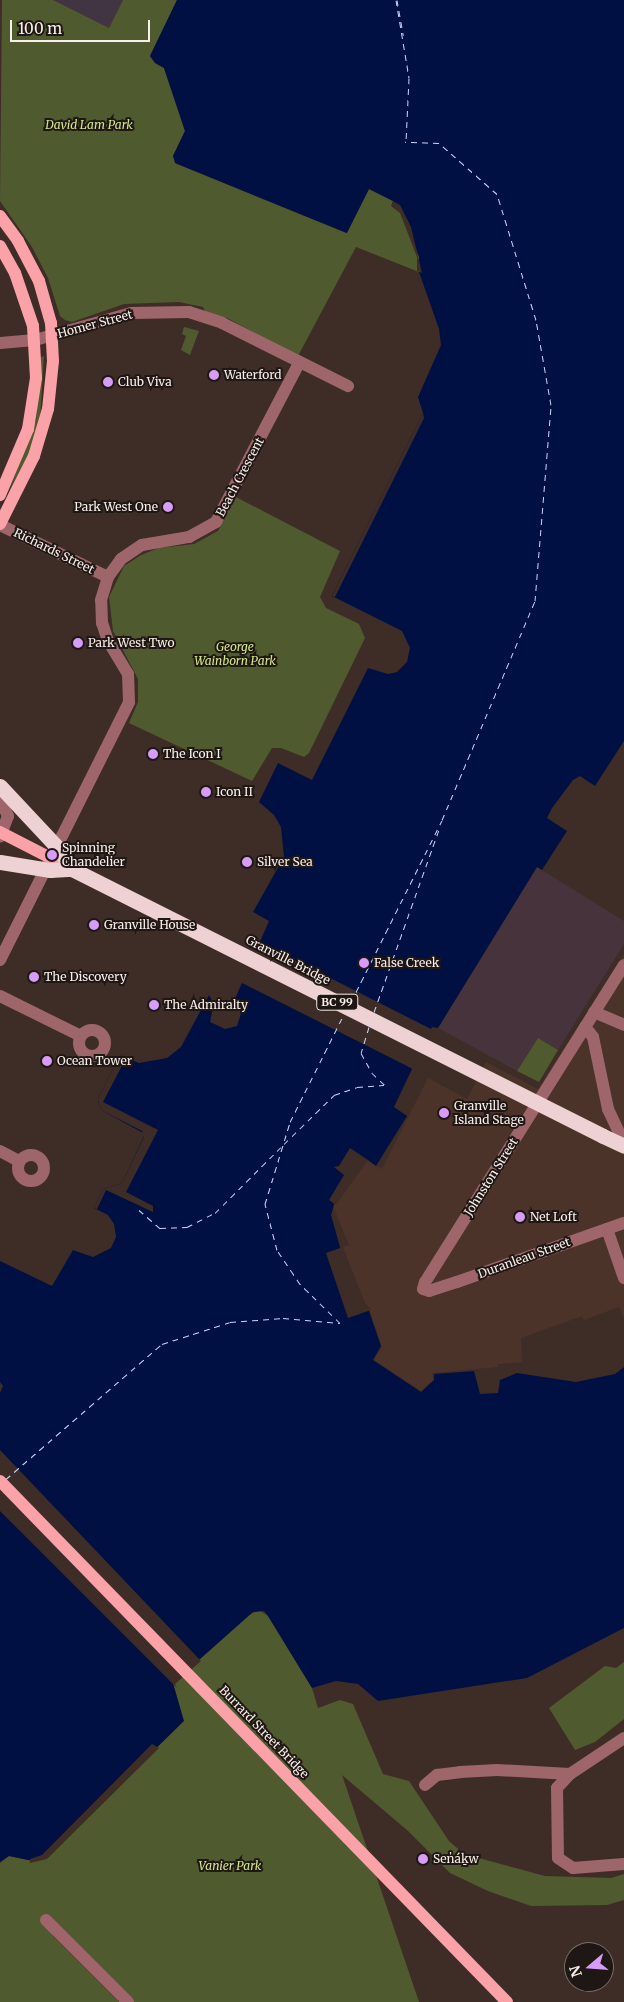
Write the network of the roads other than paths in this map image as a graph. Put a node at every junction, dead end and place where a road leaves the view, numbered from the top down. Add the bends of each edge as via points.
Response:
1 (0, 216) edge
2 (0, 246) edge
3 (52, 336) junction
4 (34, 340) junction
5 (0, 343) edge
6 (299, 363) junction
7 (348, 386) dead end
8 (0, 495) edge
9 (0, 525) edge
10 (108, 577) junction
11 (0, 786) edge
12 (0, 799) edge
13 (0, 835) edge
14 (48, 860) junction
15 (0, 862) edge
16 (72, 869) junction
17 (156, 914) dead end
18 (0, 960) edge
19 (624, 965) edge
20 (0, 996) edge
21 (594, 1012) junction
22 (624, 1025) edge
23 (586, 1027) junction
24 (81, 1036) dead end
25 (624, 1145) edge
26 (0, 1152) edge
27 (19, 1161) dead end
28 (624, 1223) edge
29 (607, 1229) junction
30 (624, 1278) edge
31 (423, 1288) joint
32 (0, 1481) edge
33 (624, 1738) edge
34 (544, 1773) junction
35 (570, 1774) junction
36 (424, 1785) dead end
37 (558, 1788) junction
38 (624, 1864) edge
39 (46, 1920) dead end
40 (128, 2002) edge
41 (508, 2002) edge

1 - 3 main road via 39,280
2 - 4 main road via 24,296
3 - 4 street, Homer Street
3 - 6 street, Homer Street via 131,313 189,312 222,323
3 - 9 main road via 52,381 40,436
4 - 5 street, Homer Street
4 - 8 main road via 33,406 21,451
6 - 7 street, Homer Street
6 - 10 street, Beach Crescent via 216,522 189,537 142,545 121,559
9 - 10 street, Richards Street
10 - 14 street, Beach Crescent via 101,600 102,623 108,641 128,674 130,694 126,710
11 - 16 highway, Granville Bridge / BC 99, bridge via 59,849
12 - 13 street via 8,816
13 - 14 street
13 - 16 main road, Granville Bridge, bridge
14 - 17 street
14 - 18 street, Beach Crescent
15 - 16 highway, Granville Bridge / BC 99, bridge via 50,870
16 - 25 highway, Granville Bridge / BC 99, bridge
19 - 21 street, Johnston Street
20 - 24 street
21 - 22 street
21 - 23 street, Johnston Street
23 - 25 street via 593,1037 608,1109
23 - 31 street, Johnston Street
26 - 27 street
28 - 29 street, Duranleau Street
29 - 30 street
29 - 31 street, Duranleau Street via 434,1290
32 - 41 main road, Burrard Street Bridge
33 - 35 street
34 - 35 street
34 - 36 street via 460,1772 437,1775
34 - 37 street via 548,1781
35 - 37 street
37 - 38 street via 555,1818 559,1827 558,1858 561,1863 573,1868
39 - 40 street

